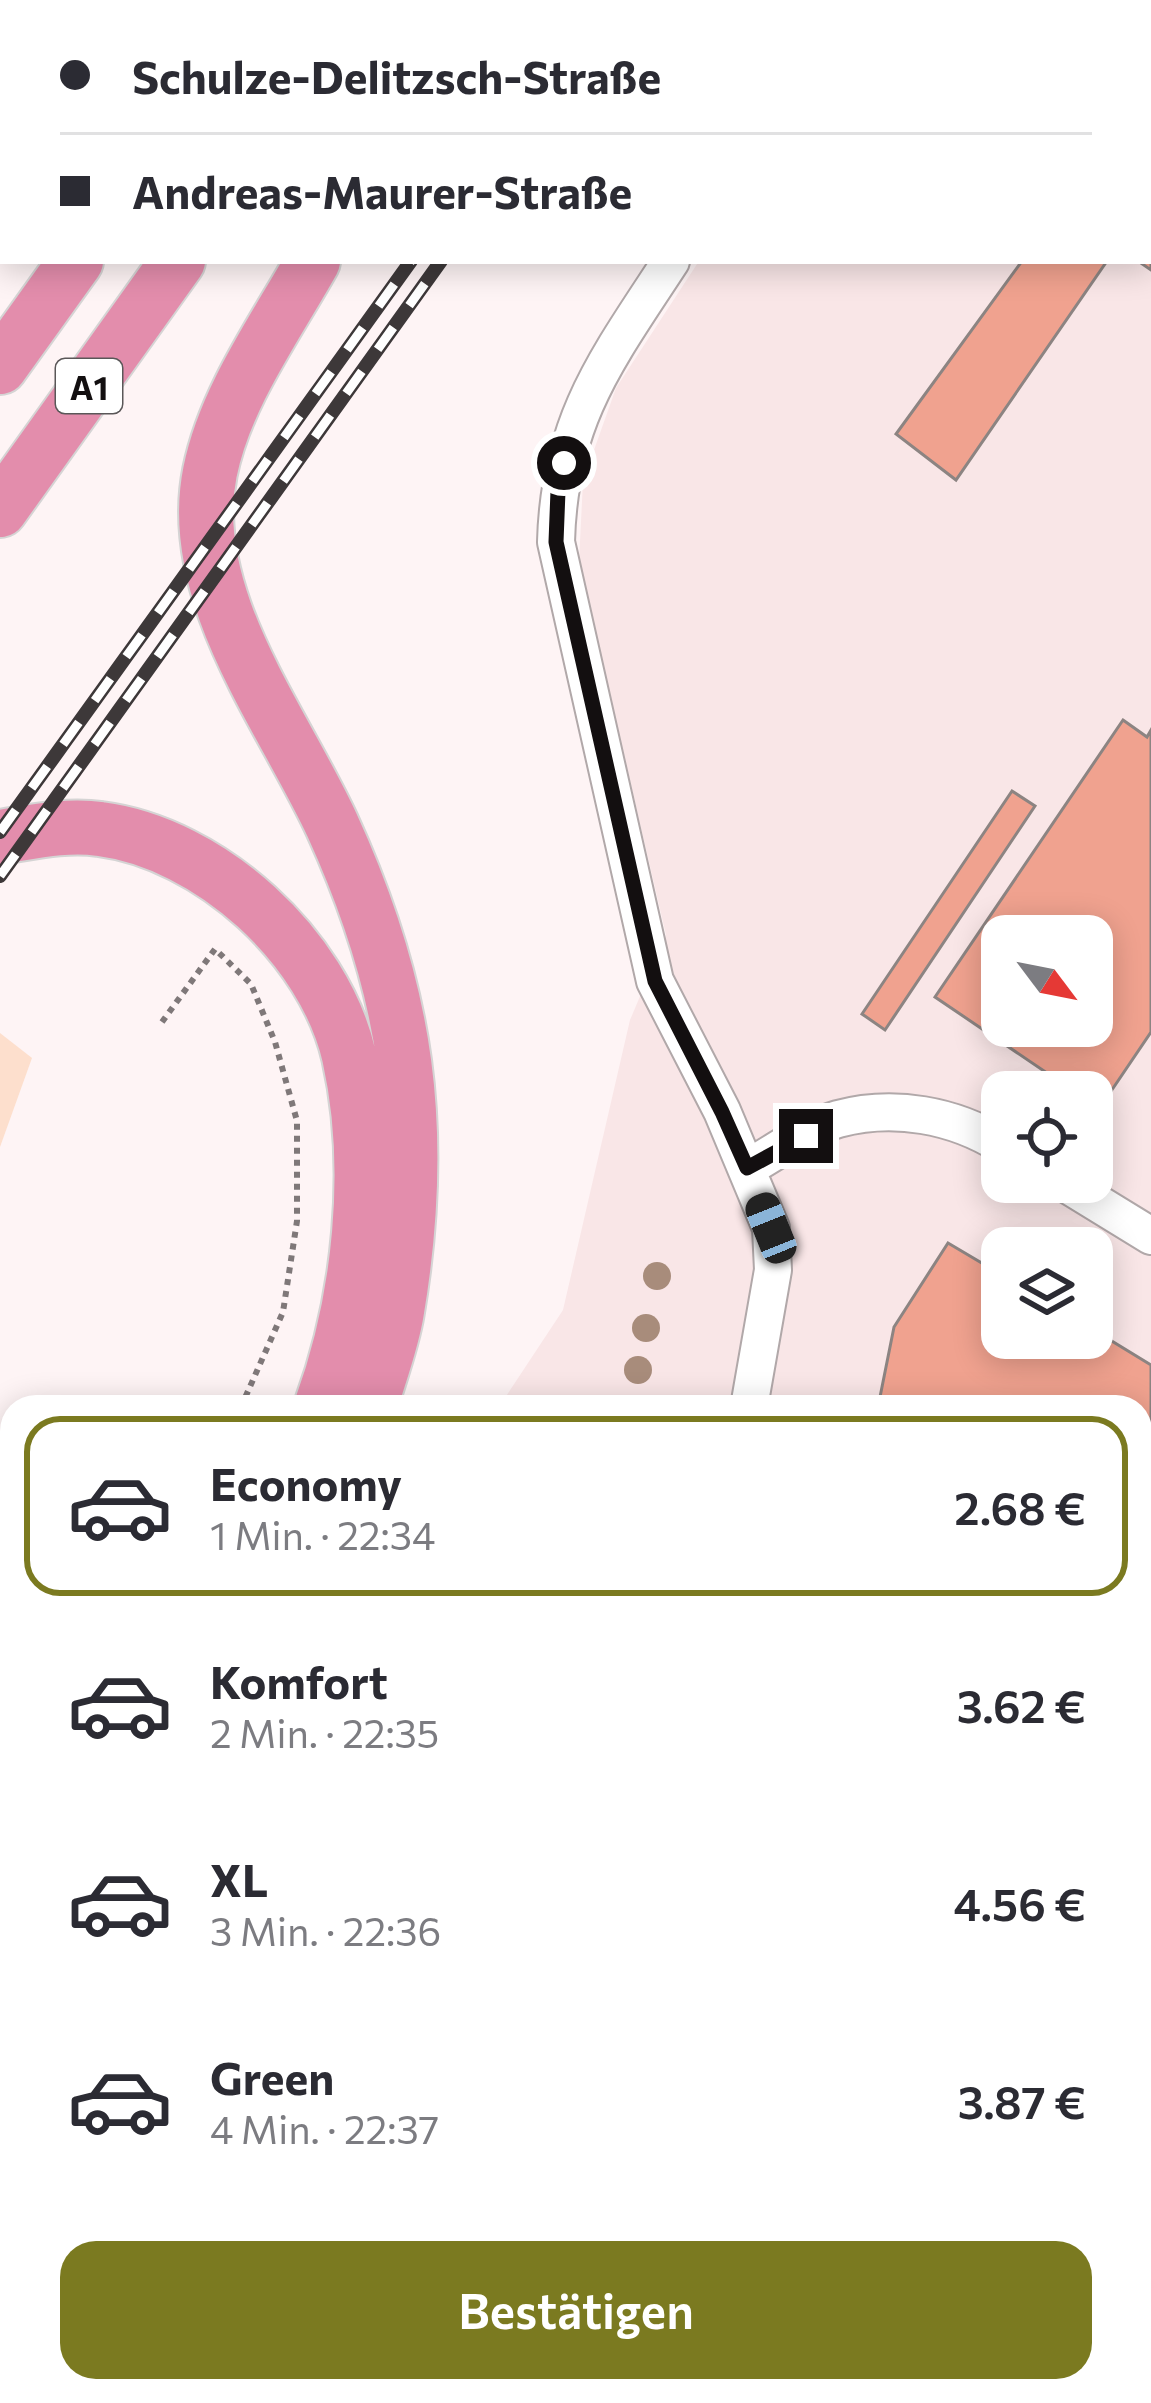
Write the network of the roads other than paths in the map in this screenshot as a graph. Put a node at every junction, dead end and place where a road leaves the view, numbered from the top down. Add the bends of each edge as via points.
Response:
1 (64, 264) edge
2 (74, 264) edge
3 (176, 264) edge
4 (311, 264) edge
5 (669, 264) edge
6 (37, 316) junction
7 (0, 367) edge
8 (0, 510) edge
9 (0, 837) edge
10 (981, 1136) edge
11 (747, 1168) junction
12 (1097, 1203) edge
13 (1151, 1236) edge
14 (325, 1395) edge
15 (374, 1395) edge
16 (751, 1395) edge

1 - 6 highway
2 - 6 highway, A1
3 - 8 highway, A1
4 - 15 highway via 226,421 209,474 208,522 235,639 334,829 395,1008 411,1098 412,1193 397,1316
5 - 11 street via 596,376 571,435 556,542 655,981
6 - 7 highway, A1
9 - 14 highway via 100,829 175,850 278,925 324,996 348,1053 360,1137 349,1298
10 - 11 street via 944,1119 896,1112 836,1120
11 - 16 street via 774,1244
12 - 13 street

